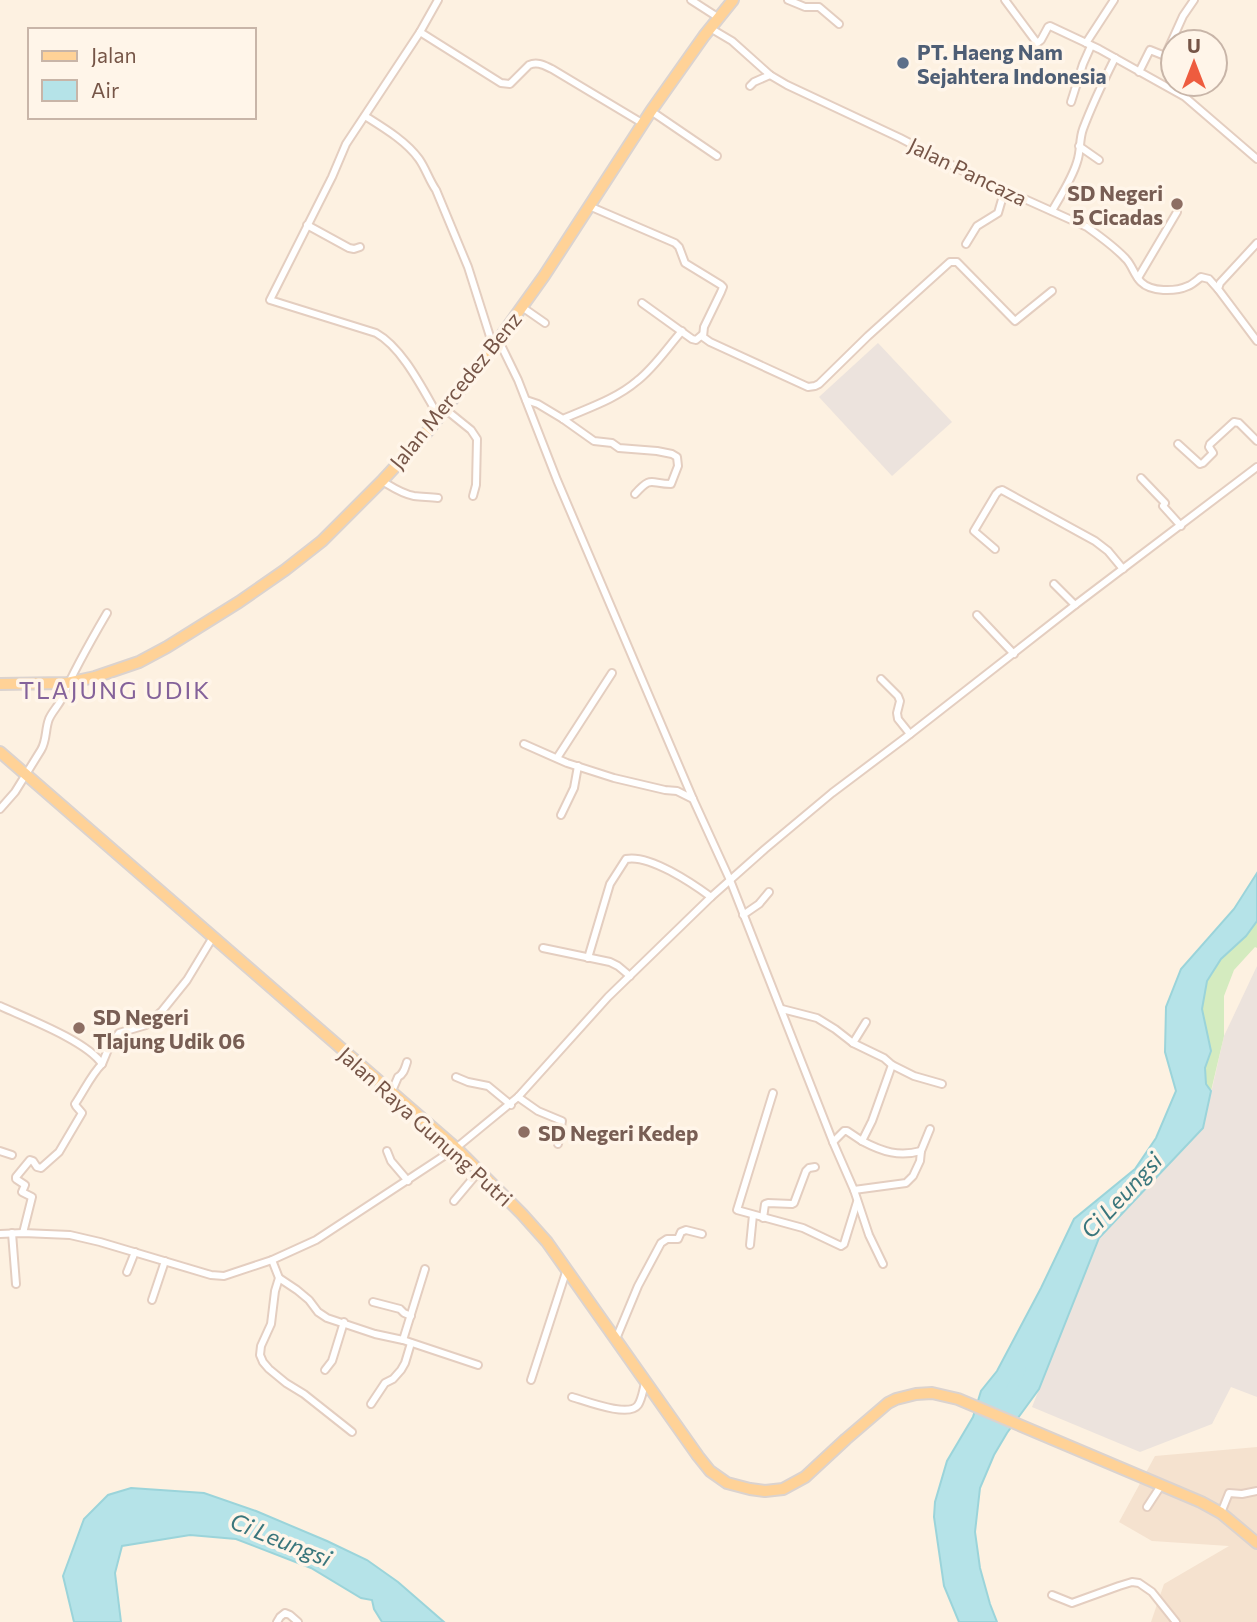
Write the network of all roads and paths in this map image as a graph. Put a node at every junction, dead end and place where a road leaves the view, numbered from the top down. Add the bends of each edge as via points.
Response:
1 (438, 0) edge
2 (691, 0) edge
3 (788, 0) edge
4 (1005, 0) edge
5 (1114, 0) edge
6 (1194, 0) edge
7 (727, 2) edge
8 (719, 18) junction
9 (839, 24) dead end
10 (710, 28) junction
11 (420, 32) junction
12 (1089, 44) junction
13 (1115, 58) junction
14 (1139, 72) junction
15 (770, 75) junction
16 (750, 86) dead end
17 (1071, 102) dead end
18 (651, 111) junction
19 (365, 116) junction
20 (642, 124) junction
21 (1079, 146) junction
22 (717, 156) dead end
23 (1257, 159) edge
24 (1099, 160) dead end
25 (1005, 189) junction
26 (589, 205) junction
27 (1052, 211) junction
28 (1177, 212) dead end
29 (307, 225) junction
30 (1257, 243) edge
31 (966, 244) dead end
32 (360, 247) dead end
33 (1138, 278) junction
34 (1218, 289) junction
35 (1052, 290) dead end
36 (642, 303) dead end
37 (522, 307) junction
38 (545, 323) dead end
39 (682, 331) junction
40 (702, 335) junction
41 (1257, 341) edge
42 (496, 343) junction
43 (526, 400) junction
44 (442, 413) junction
45 (563, 419) junction
46 (1257, 441) edge
47 (1178, 444) dead end
48 (1257, 467) edge
49 (1141, 478) dead end
50 (382, 481) junction
51 (635, 494) dead end
52 (473, 496) dead end
53 (438, 498) dead end
54 (1181, 526) junction
55 (995, 549) dead end
56 (1123, 569) junction
57 (1054, 584) dead end
58 (1075, 605) junction
59 (107, 613) dead end
60 (977, 615) dead end
61 (1014, 654) junction
62 (612, 673) dead end
63 (881, 679) dead end
64 (67, 683) junction
65 (0, 684) edge
66 (910, 734) junction
67 (524, 744) dead end
68 (0, 752) edge
69 (556, 758) junction
70 (578, 766) junction
71 (26, 775) junction
72 (693, 799) junction
73 (0, 809) edge
74 (561, 816) dead end
75 (730, 880) junction
76 (769, 892) dead end
77 (710, 897) junction
78 (743, 915) junction
79 (214, 937) junction
80 (543, 948) dead end
81 (588, 958) junction
82 (630, 976) junction
83 (0, 1006) edge
84 (782, 1009) junction
85 (866, 1022) dead end
86 (853, 1044) junction
87 (407, 1062) dead end
88 (102, 1064) junction
89 (892, 1065) junction
90 (456, 1077) dead end
91 (942, 1084) dead end
92 (391, 1091) junction
93 (773, 1093) dead end
94 (519, 1097) junction
95 (511, 1105) junction
96 (930, 1129) dead end
97 (862, 1141) junction
98 (833, 1142) junction
99 (558, 1144) dead end
100 (456, 1148) junction
101 (0, 1151) edge
102 (387, 1151) dead end
103 (922, 1151) junction
104 (12, 1155) dead end
105 (815, 1167) dead end
106 (480, 1170) junction
107 (408, 1181) junction
108 (854, 1190) junction
109 (858, 1200) junction
110 (454, 1201) dead end
111 (754, 1215) junction
112 (763, 1218) junction
113 (12, 1233) junction
114 (23, 1233) junction
115 (0, 1234) edge
116 (702, 1234) dead end
117 (750, 1245) dead end
118 (135, 1252) junction
119 (272, 1260) junction
120 (165, 1261) junction
121 (883, 1265) dead end
122 (425, 1269) dead end
123 (567, 1269) junction
124 (127, 1272) dead end
125 (279, 1278) junction
126 (16, 1284) dead end
127 (152, 1300) dead end
128 (373, 1302) dead end
129 (411, 1316) junction
130 (344, 1322) junction
131 (404, 1339) junction
132 (616, 1339) junction
133 (411, 1343) junction
134 (478, 1365) dead end
135 (326, 1370) dead end
136 (531, 1380) dead end
137 (645, 1383) junction
138 (572, 1397) dead end
139 (372, 1404) dead end
140 (352, 1432) dead end
141 (1162, 1484) junction
142 (1257, 1491) edge
143 (1147, 1507) dead end
144 (1221, 1513) junction
145 (1257, 1543) edge
146 (1052, 1595) dead end
147 (277, 1622) edge
148 (298, 1622) edge
149 (1176, 1622) edge

1 - 11 street
2 - 8 street
3 - 9 street via 819,7
4 - 12 street via 1037,43 1050,26
5 - 12 street
6 - 14 street via 1166,54 1149,51
7 - 8 main road, Jalan Mercedez Benz
8 - 10 main road, Jalan Mercedez Benz
10 - 15 street, Jalan Pancaza via 737,44
10 - 18 main road, Jalan Mercedez Benz
11 - 19 street
11 - 20 street via 501,83 510,84 529,65 541,64
12 - 13 street
12 - 17 street
13 - 14 street
13 - 21 street
14 - 23 street via 1193,103
15 - 16 street
15 - 25 street, Jalan Pancaza
18 - 20 main road, Jalan Mercedez Benz
18 - 22 street
19 - 29 street via 346,144
19 - 42 street via 422,162
20 - 26 main road, Jalan Mercedez Benz
21 - 24 street
21 - 27 street via 1073,173
25 - 27 street, Jalan Pancaza
25 - 31 street via 998,213 977,226
26 - 37 main road, Jalan Mercedez Benz
26 - 40 street via 675,243 685,263 723,287
27 - 33 street, Jalan Pancaza via 1103,238 1127,260
28 - 33 street
29 - 32 street via 349,248
29 - 44 street via 270,300 383,337 396,348
30 - 34 street
33 - 34 street via 1153,289 1176,289 1204,277
34 - 41 street
35 - 40 street via 1015,321 957,262 950,262 812,387
36 - 39 street
37 - 38 street
37 - 42 main road, Jalan Mercedez Benz
39 - 40 street via 696,340
39 - 45 street via 635,383
42 - 43 street
42 - 44 main road, Jalan Mercedez Benz
43 - 45 street
43 - 72 street
44 - 50 main road, Jalan Mercedez Benz
44 - 52 street via 471,430 477,439
45 - 51 street via 597,442 677,457 671,484 649,481
46 - 47 street via 1234,422 1210,444 1213,453 1200,464
48 - 54 street
49 - 54 street
50 - 53 street via 403,493
50 - 64 main road, Jalan Mercedez Benz via 323,541 197,630 139,662
54 - 56 street
55 - 56 street via 974,531 1002,490 1095,541
56 - 58 street
57 - 58 street
58 - 61 street
59 - 64 street
60 - 61 street
61 - 66 street
62 - 69 street
63 - 66 street via 898,696 898,719
64 - 65 main road, Jalan Mercedez Benz
64 - 71 street via 48,722 44,744
66 - 75 street
67 - 69 street
68 - 71 main road, Jalan Raya Gunung Putri
69 - 70 street
70 - 72 street
70 - 74 street
71 - 73 street
71 - 79 main road, Jalan Raya Gunung Putri
72 - 75 street
75 - 77 street
75 - 78 street
76 - 78 street
77 - 81 street via 653,863 626,859 610,884
77 - 82 street
78 - 84 street
79 - 88 street via 162,1011 146,1025 121,1032
79 - 92 main road, Jalan Raya Gunung Putri
80 - 81 street
81 - 82 street via 613,964
82 - 94 street
83 - 88 street via 69,1038
84 - 86 street via 817,1018
84 - 98 street
85 - 86 street
86 - 89 street
87 - 92 street
88 - 114 street via 75,1104 82,1112 59,1152 41,1168 30,1160 16,1177 25,1185 22,1192 32,1197
89 - 91 street
89 - 97 street
90 - 95 street via 485,1085
92 - 100 main road, Jalan Raya Gunung Putri
93 - 111 street via 737,1210
94 - 95 street
94 - 99 street via 562,1121
95 - 100 street
96 - 103 street
97 - 98 street via 844,1131
97 - 103 street via 903,1155
98 - 108 street
100 - 106 main road, Jalan Raya Gunung Putri
100 - 107 street
101 - 104 street
102 - 107 street
103 - 108 street via 906,1183
105 - 112 street via 806,1171 792,1205 765,1204
106 - 110 street
106 - 123 main road, Jalan Raya Gunung Putri
107 - 119 street via 316,1240
108 - 109 street
109 - 112 street via 841,1246 803,1228
109 - 121 street
111 - 112 street
111 - 117 street
113 - 114 street
113 - 115 street
113 - 126 street
114 - 118 street via 70,1235
116 - 132 street via 681,1231 678,1239 662,1243
118 - 120 street
118 - 124 street
119 - 120 street via 224,1276
119 - 125 street
120 - 127 street
122 - 129 street
123 - 132 main road, Jalan Raya Gunung Putri
123 - 136 street
125 - 130 street via 318,1312
125 - 140 street via 271,1324 261,1346 262,1362
128 - 129 street
129 - 131 street
130 - 131 street
130 - 135 street
131 - 133 street
132 - 137 main road, Jalan Raya Gunung Putri
133 - 134 street
133 - 139 street via 401,1370 385,1383
137 - 138 street via 640,1402 625,1411
137 - 141 main road, Jalan Raya Gunung Putri via 710,1471 727,1483 750,1489 783,1489 805,1477 888,1404 906,1395 932,1393 958,1399
141 - 143 street
141 - 144 main road, Jalan Raya Gunung Putri
142 - 144 street via 1229,1493
144 - 145 main road, Jalan Raya Gunung Putri
146 - 149 street via 1072,1603 1139,1583
147 - 148 street via 285,1614

